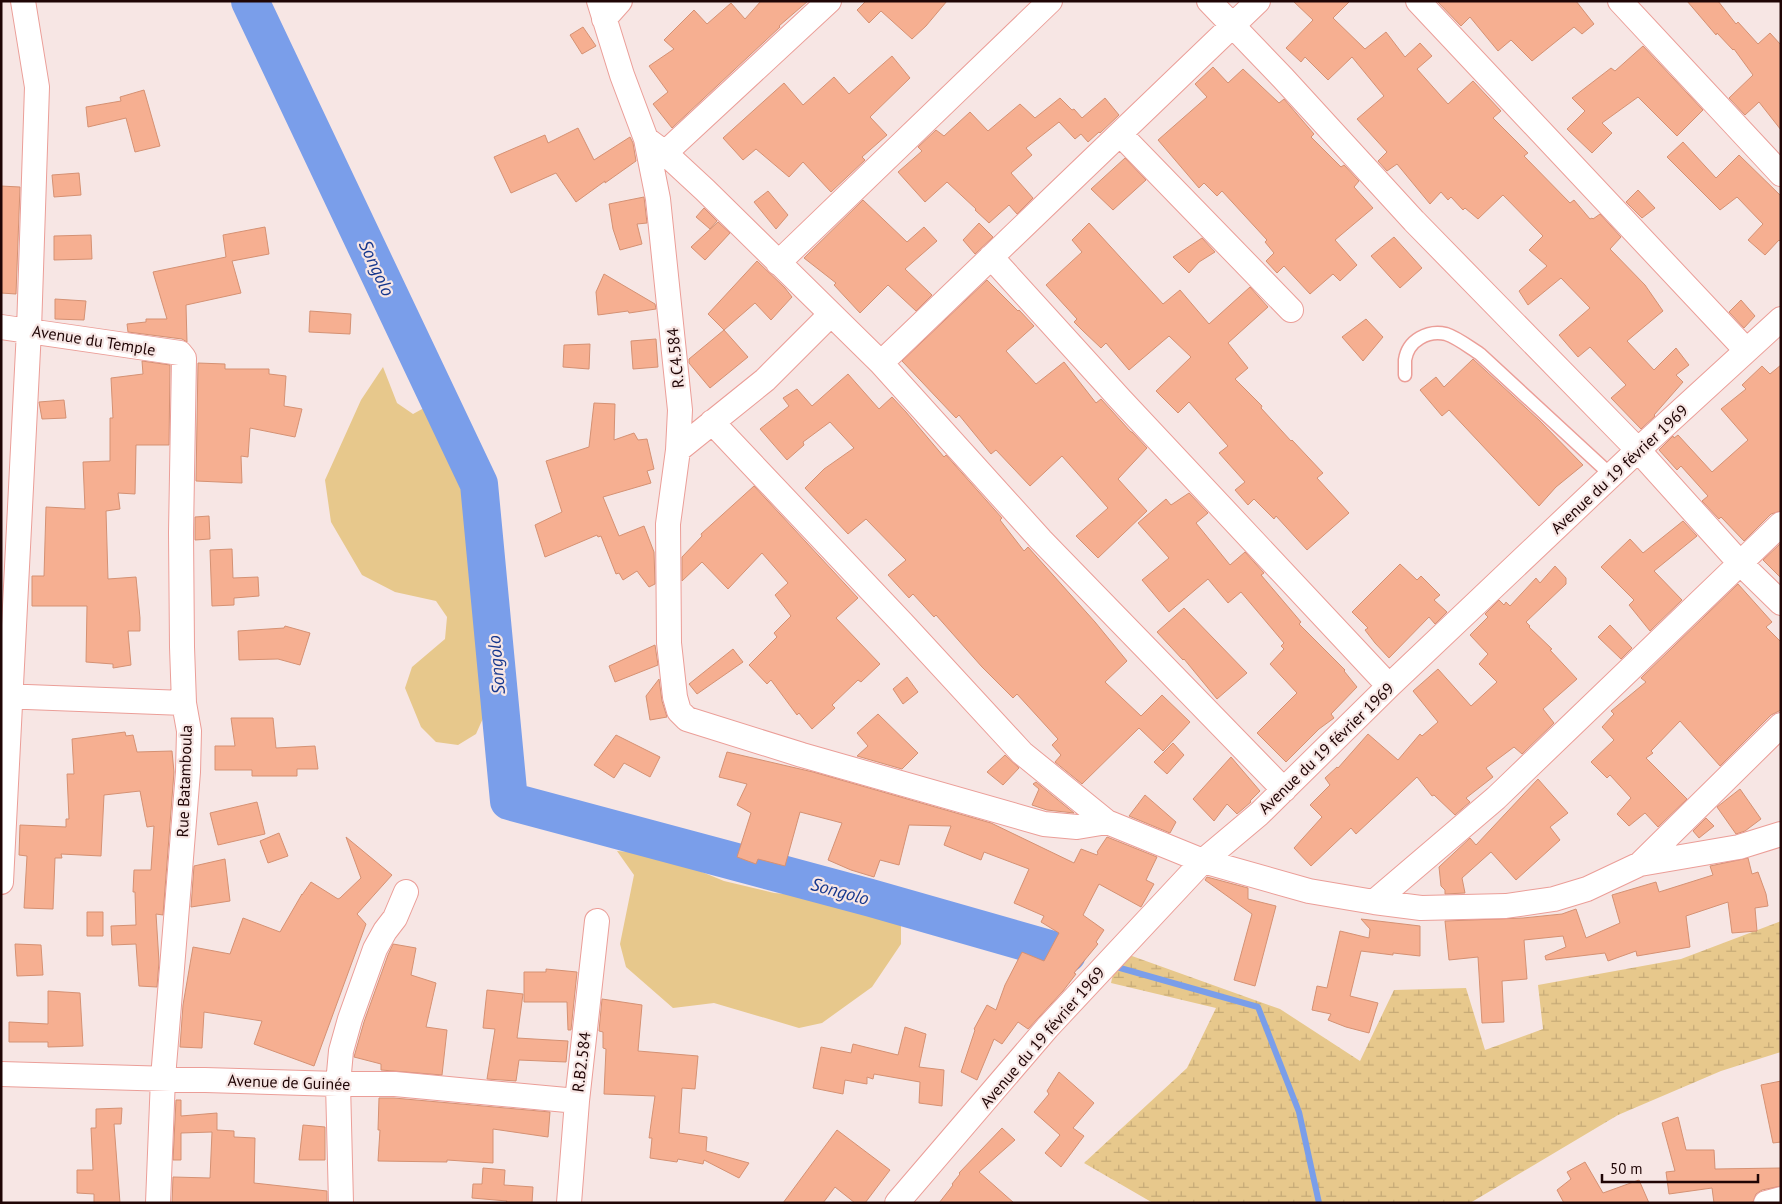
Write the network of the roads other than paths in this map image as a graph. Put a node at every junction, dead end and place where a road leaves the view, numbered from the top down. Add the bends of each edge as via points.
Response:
1 (23, 1) edge
2 (620, 1) edge
3 (829, 1) edge
4 (1050, 1) edge
5 (1208, 1) edge
6 (1258, 1) edge
7 (1418, 1) edge
8 (1620, 1) edge
9 (601, 10) edge
10 (1232, 27) junction
11 (1120, 134) junction
12 (646, 140) junction
13 (665, 153) junction
14 (1781, 174) edge
15 (991, 257) junction
16 (778, 263) junction
17 (1291, 310) dead end
18 (830, 315) junction
19 (1781, 319) edge
20 (1, 327) edge
21 (29, 330) junction
22 (1746, 350) junction
23 (184, 358) joint
24 (881, 364) junction
25 (1405, 375) dead end
26 (712, 422) junction
27 (678, 450) junction
28 (1638, 450) junction
29 (1611, 476) junction
30 (1781, 524) edge
31 (1739, 562) junction
32 (1781, 604) edge
33 (1389, 686) junction
34 (6, 696) edge
35 (184, 703) junction
36 (1781, 725) edge
37 (1284, 790) junction
38 (1107, 822) junction
39 (1781, 834) edge
40 (1203, 861) junction
41 (1640, 864) junction
42 (1, 882) edge
43 (406, 892) dead end
44 (1374, 902) junction
45 (597, 921) dead end
46 (1, 1074) edge
47 (162, 1078) junction
48 (338, 1084) junction
49 (576, 1101) junction
50 (1781, 1199) edge
51 (158, 1203) edge
52 (341, 1203) edge
53 (569, 1203) edge
54 (897, 1203) edge
55 (1766, 1203) edge

1 - 21 street via 37,87
2 - 9 street
3 - 13 street
4 - 16 street
5 - 10 street
6 - 10 street
7 - 22 street
8 - 14 street
9 - 12 street, R.C4.584
10 - 11 street
10 - 28 street via 1414,221
11 - 15 street
11 - 17 street
12 - 13 street
12 - 27 street, R.C4.584 via 658,199 679,400
13 - 16 street
15 - 24 street
15 - 33 street
16 - 18 street
18 - 24 street
18 - 26 street via 764,380
19 - 22 street, Avenue du 19 février 1969
20 - 21 street, Avenue du Temple
21 - 23 street, Avenue du Temple via 180,353
21 - 34 street
22 - 28 street, Avenue du 19 février 1969
23 - 35 street, Rue Batamboula via 180,533
24 - 37 street via 1040,540
25 - 29 lane via 1407,354 1421,336 1446,334 1480,354
26 - 27 street
26 - 38 street via 1022,753
27 - 38 street, R.C4.584 via 668,524 669,643 675,697 679,711 687,719 802,756 1044,824 1077,827
28 - 29 street, Avenue du 19 février 1969
28 - 31 street
29 - 33 street, Avenue du 19 février 1969
30 - 31 street
31 - 32 street
31 - 44 street via 1496,798
33 - 37 street, Avenue du 19 février 1969
34 - 35 street
34 - 42 street
35 - 47 street, Rue Batamboula via 188,772
36 - 41 street
37 - 40 street, Avenue du 19 février 1969
38 - 40 street
39 - 41 street via 1739,847
40 - 44 street via 1309,891
40 - 54 street, Avenue du 19 février 1969 via 1048,1028
41 - 44 street via 1587,889 1554,899 1506,906 1421,908
43 - 48 street via 395,918 375,949 350,1019 341,1051
45 - 49 street, R.B2.584
46 - 47 street, Avenue de Guinée
47 - 48 street, Avenue de Guinée
47 - 51 street, Rue Batamboula
48 - 49 street, Avenue de Guinée via 395,1084
48 - 52 street
49 - 53 street, R.B2.584
50 - 55 street

